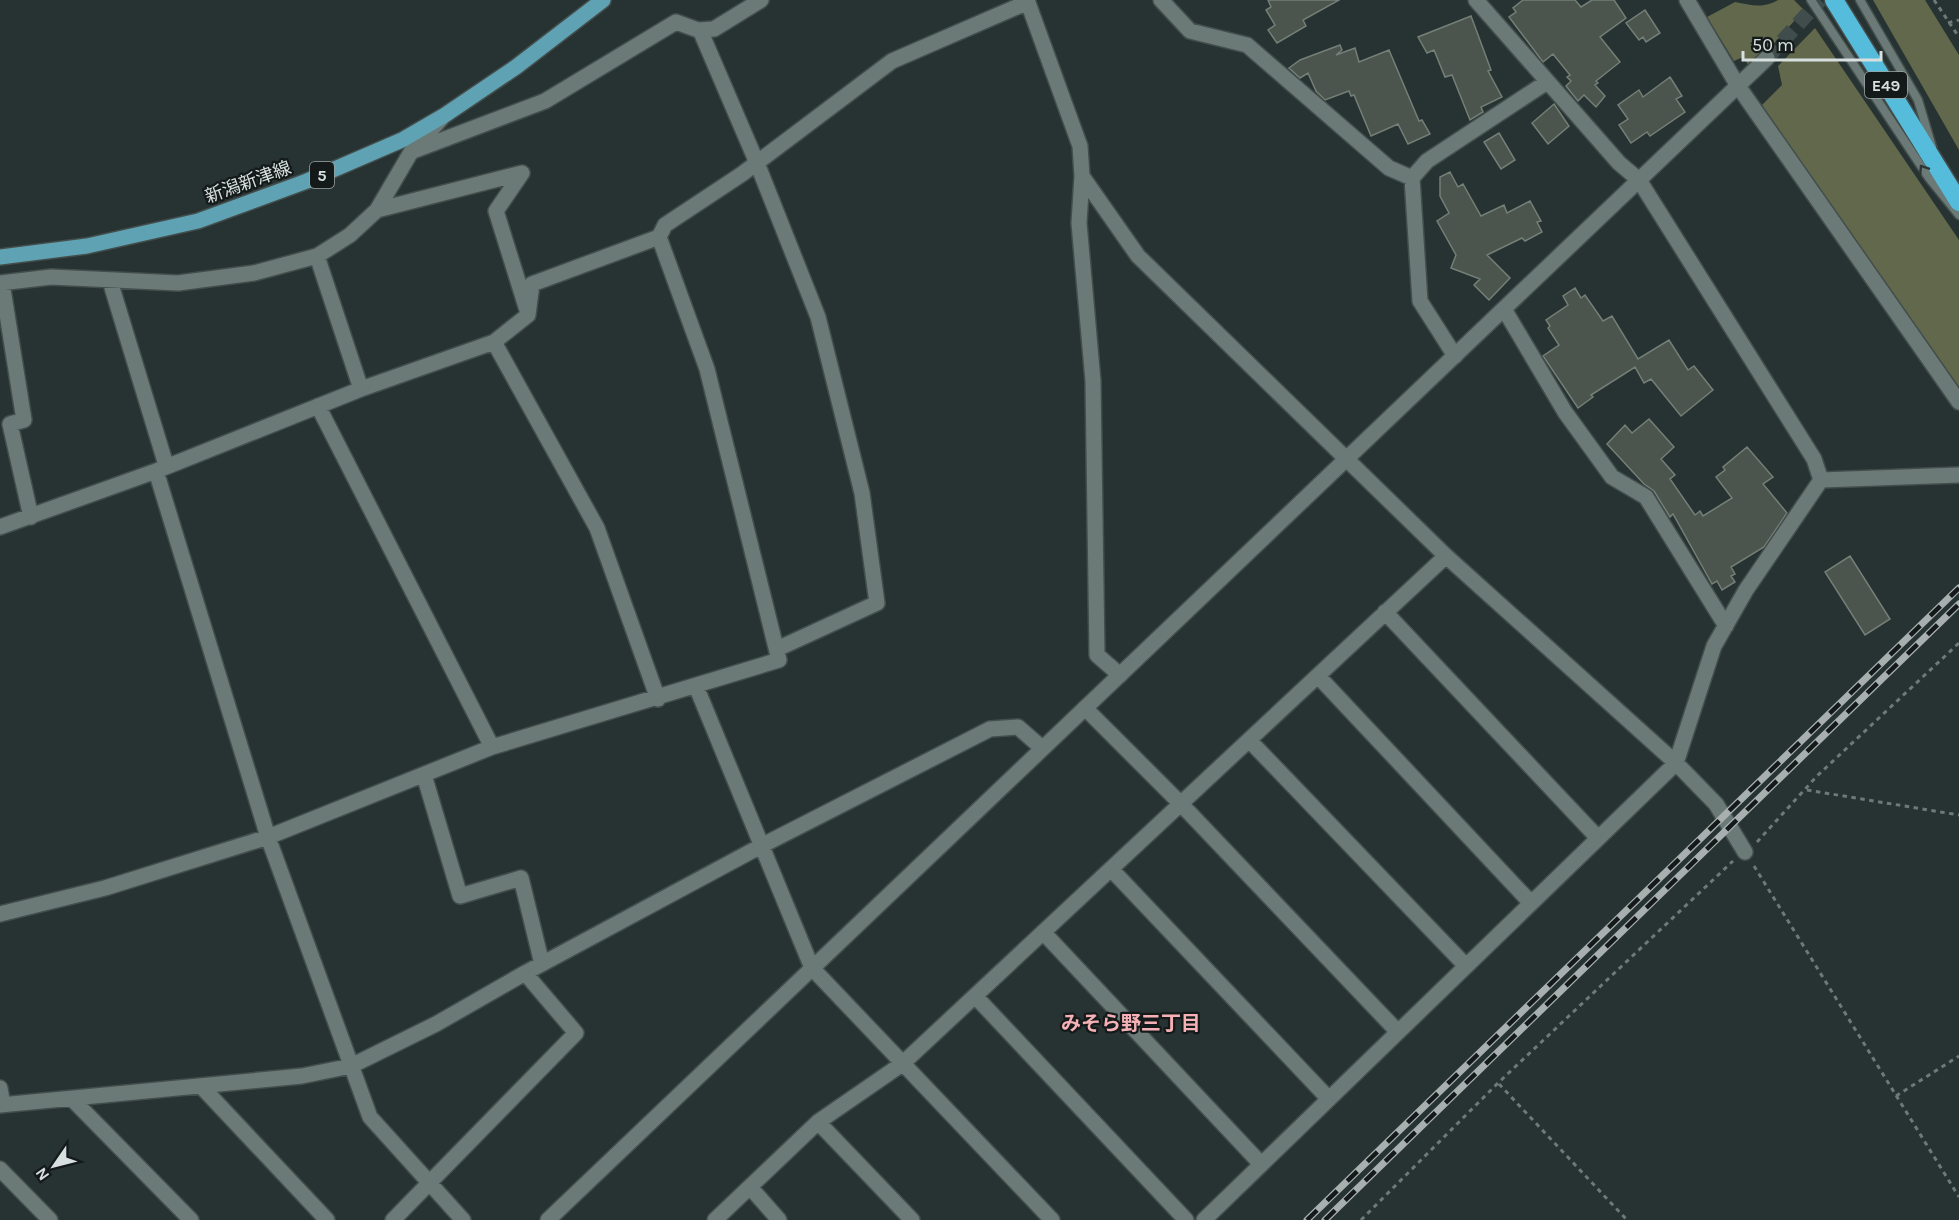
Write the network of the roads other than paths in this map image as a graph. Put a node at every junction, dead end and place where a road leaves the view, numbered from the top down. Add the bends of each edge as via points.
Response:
1 (603, 0) edge
2 (761, 0) edge
3 (1161, 0) edge
4 (1476, 0) edge
5 (1687, 0) edge
6 (1810, 0) edge
7 (1833, 0) edge
8 (1860, 0) edge
9 (1028, 1) edge
10 (700, 30) junction
11 (1767, 58) tunnel mouth
12 (1547, 82) junction
13 (1738, 86) junction
14 (445, 115) junction
15 (411, 152) junction
16 (757, 164) junction
17 (1939, 170) junction
18 (1082, 176) junction
19 (1412, 178) junction
20 (1639, 180) junction
21 (1959, 202) edge
22 (377, 210) junction
23 (1959, 215) edge
24 (659, 237) junction
25 (317, 256) junction
26 (0, 257) edge
27 (110, 281) junction
28 (1, 283) edge
29 (1504, 309) junction
30 (528, 315) junction
31 (494, 342) junction
32 (1455, 356) junction
33 (361, 389) junction
34 (1959, 402) edge
35 (318, 406) junction
36 (1346, 460) junction
37 (161, 468) junction
38 (1959, 475) edge
39 (1821, 480) junction
40 (31, 517) junction
41 (0, 527) edge
42 (1446, 556) junction
43 (1385, 612) junction
44 (1726, 626) junction
45 (777, 649) junction
46 (1120, 675) junction
47 (1318, 676) junction
48 (696, 686) junction
49 (658, 699) junction
50 (1085, 708) junction
51 (1249, 740) junction
52 (492, 747) junction
53 (1042, 748) junction
54 (1676, 763) junction
55 (424, 775) junction
56 (1180, 804) junction
57 (268, 837) junction
58 (1598, 838) junction
59 (762, 846) junction
60 (1745, 852) road end
61 (1111, 869) junction
62 (1531, 903) junction
63 (0, 914) edge
64 (1043, 932) junction
65 (542, 964) junction
66 (1466, 966) junction
67 (812, 968) junction
68 (525, 973) junction
69 (975, 996) junction
70 (1398, 1032) junction
71 (902, 1064) junction
72 (351, 1066) junction
73 (201, 1086) junction
74 (0, 1088) edge
75 (1329, 1099) junction
76 (73, 1100) junction
77 (2, 1105) edge
78 (818, 1122) junction
79 (1262, 1164) junction
80 (0, 1169) edge
81 (430, 1186) junction
82 (750, 1187) junction
83 (50, 1220) edge
84 (191, 1220) edge
85 (327, 1220) edge
86 (393, 1220) edge
87 (463, 1220) edge
88 (548, 1220) edge
89 (715, 1220) edge
90 (779, 1220) edge
91 (912, 1220) edge
92 (1052, 1220) edge
93 (1186, 1220) edge
94 (1204, 1220) edge

1 - 14 main road, 新潟新津線 / 5
2 - 10 street via 714,29
3 - 19 street via 1190,31 1247,45 1389,168
4 - 12 street
5 - 13 street
23 -> 6 lane via 1929,178
7 - 17 highway, E49
8 - 17 lane via 1918,100
9 - 16 street via 892,62
9 - 18 street via 1080,146
10 - 15 street via 676,22 545,101
10 - 16 street
11 - 13 street
12 - 19 street via 1427,161
12 - 20 street
13 - 20 street
13 - 34 street
14 - 15 street
14 - 26 main road, 新潟新津線 / 5 via 402,140 318,177 198,221 87,246
15 - 22 street
16 - 24 street via 665,225
16 - 45 street via 818,317 862,493 877,603
17 - 21 highway, E49
18 - 36 street via 1138,256
18 - 46 street via 1079,223 1093,381 1097,655
19 - 32 street via 1420,301
20 - 29 street
20 - 39 street via 1814,459
22 - 25 street via 350,235
22 - 30 street via 522,172 496,211
24 - 30 street via 532,284
24 - 45 street via 707,369
25 - 27 street via 254,273 178,283
25 - 33 street
27 - 28 street via 51,277
27 - 37 street
28 - 40 street via 24,420 10,424
29 - 32 street
29 - 44 street via 1565,412 1612,477 1646,497
30 - 31 street
31 - 33 street
31 - 49 street via 597,528
32 - 36 street
33 - 35 street
35 - 37 street
35 - 52 street
36 - 42 street
36 - 46 street
37 - 40 street
37 - 57 street
38 - 39 street
39 - 44 street
40 - 41 street
42 - 43 street
42 - 54 street
43 - 47 street
43 - 58 street
44 - 54 street via 1714,646
45 - 48 street via 779,660
46 - 50 street
47 - 51 street
47 - 62 street
48 - 49 street
48 - 59 street
49 - 52 street
50 - 53 street
50 - 56 street
51 - 56 street
51 - 66 street
52 - 55 street
53 - 59 street via 1018,728 990,729
53 - 67 street
54 - 58 street
54 - 60 street via 1716,804
55 - 57 street
55 - 65 street via 460,896 521,878
56 - 61 street
56 - 70 street
57 - 63 street via 105,888
57 - 72 street
58 - 62 street
59 - 65 street
59 - 67 street
61 - 64 street
61 - 75 street
62 - 66 street
64 - 69 street
64 - 79 street
65 - 68 street
66 - 70 street
67 - 71 street
67 - 88 street
68 - 72 street via 436,1024
68 - 81 street via 576,1033
69 - 71 street
69 - 93 street
70 - 75 street
71 - 78 street
71 - 92 street
72 - 73 street via 302,1076
72 - 81 street via 370,1117
73 - 76 street
73 - 85 street
74 - 77 street
75 - 79 street
76 - 77 street
76 - 84 street
78 - 82 street
78 - 91 street
79 - 94 street
80 - 83 street
81 - 86 street
81 - 87 street
82 - 89 street
82 - 90 street

